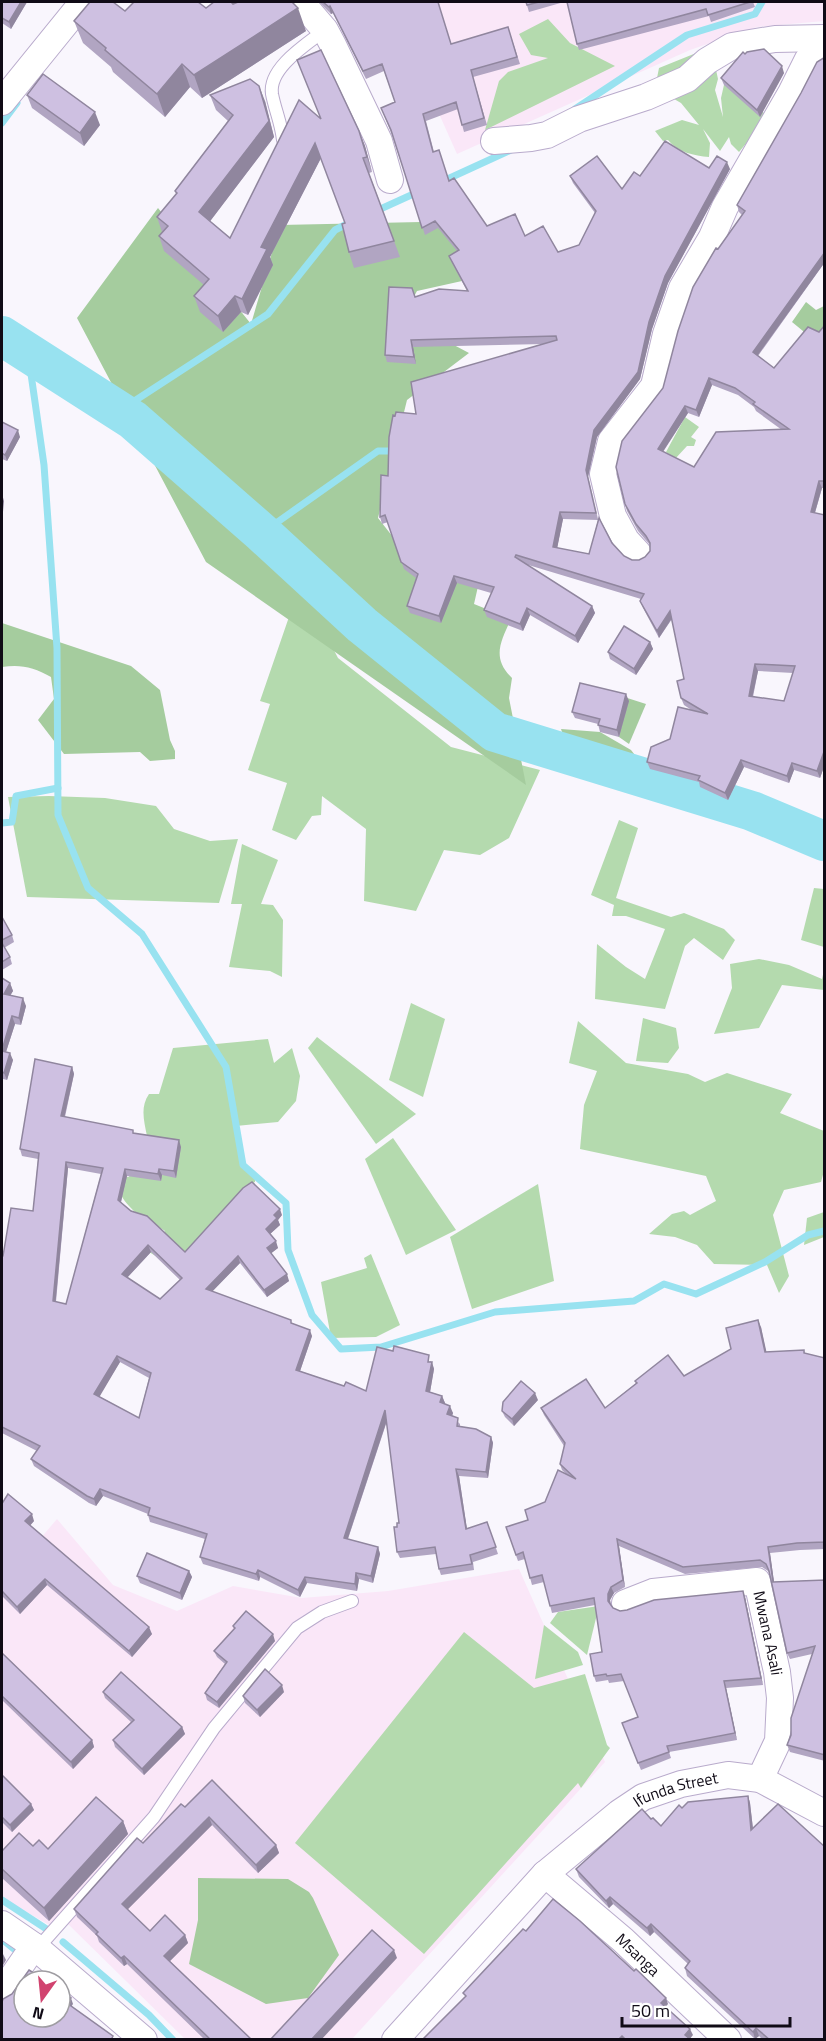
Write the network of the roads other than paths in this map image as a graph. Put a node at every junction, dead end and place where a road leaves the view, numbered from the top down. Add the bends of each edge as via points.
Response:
1 (83, 2) edge
2 (301, 2) edge
3 (325, 30) junction
4 (825, 38) edge
5 (825, 49) edge
6 (2, 102) edge
7 (283, 140) edge
8 (494, 141) dead end
9 (390, 180) dead end
10 (638, 554) dead end
11 (351, 1601) dead end
12 (625, 1603) dead end
13 (760, 1779) junction
14 (825, 1813) edge
15 (545, 1874) junction
16 (2, 1924) edge
17 (35, 1947) junction
18 (2, 1992) edge
19 (144, 2040) edge
20 (394, 2040) edge
21 (728, 2040) edge

1 - 6 street
2 - 3 street
3 - 7 lane via 282,66 273,81
3 - 9 street via 379,141
4 - 8 street via 775,39 732,46 687,79 646,96 579,119 547,135
5 - 10 street via 808,59 682,288 654,386 611,441 603,474 613,516
11 - 17 lane via 322,1612 297,1628 214,1728 154,1817
12 - 13 street, Mwana Asali via 653,1592 757,1581 780,1698 778,1741
13 - 14 street, Ifunda Street
13 - 15 street, Ifunda Street via 728,1775 643,1797
15 - 20 street, Ifunda Street
15 - 21 street, Msanga via 623,1940
16 - 17 street
17 - 18 street
17 - 19 street

